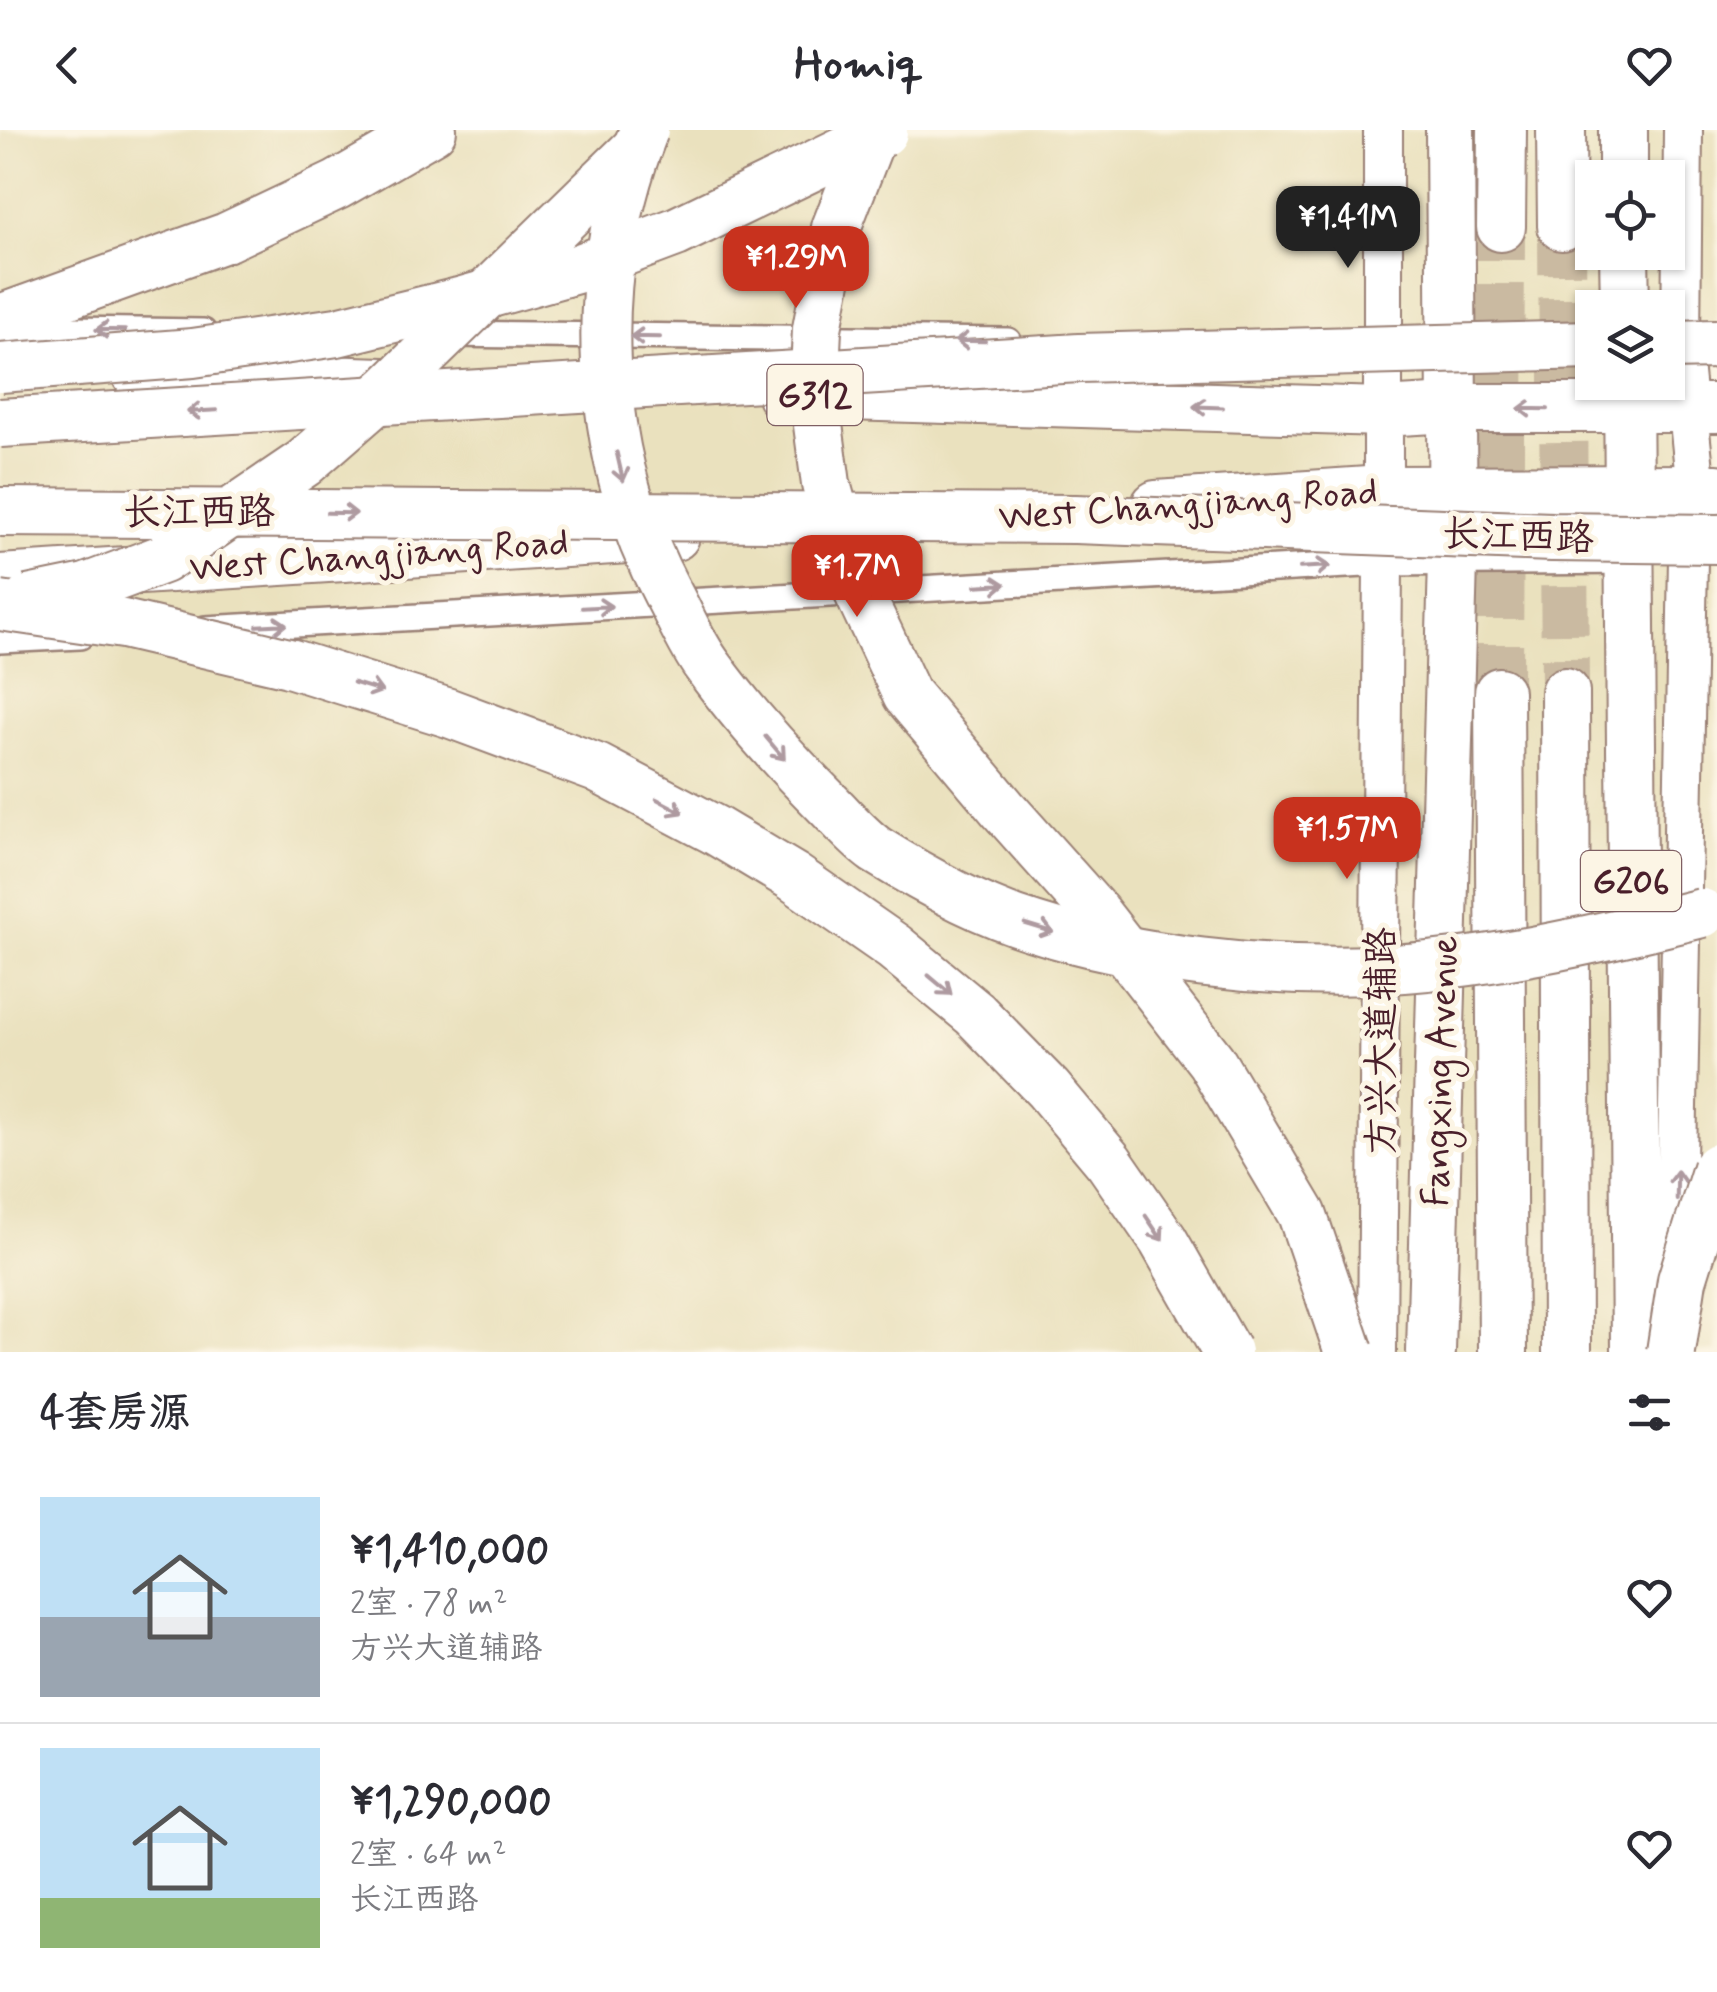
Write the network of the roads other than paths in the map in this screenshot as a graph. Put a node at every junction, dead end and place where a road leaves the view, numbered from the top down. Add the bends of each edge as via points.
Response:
1 (432, 130) edge
2 (644, 130) edge
3 (655, 130) edge
4 (874, 130) edge
5 (886, 130) edge
6 (1383, 130) edge
7 (1450, 130) edge
8 (1502, 130) edge
9 (1562, 130) edge
10 (1623, 130) edge
11 (1683, 130) edge
12 (1623, 160) edge
13 (1562, 226) tunnel mouth
14 (1501, 227) tunnel mouth
15 (0, 319) edge
16 (0, 329) edge
17 (1690, 343) edge
18 (1450, 344) junction
19 (1575, 344) edge
20 (1575, 344) edge
21 (1381, 345) junction
22 (0, 369) edge
23 (1575, 400) edge
24 (1629, 400) edge
25 (1654, 400) edge
26 (1451, 408) junction
27 (1703, 408) edge
28 (1382, 412) junction
29 (0, 423) edge
30 (1632, 487) junction
31 (1454, 489) junction
32 (1706, 489) edge
33 (1383, 490) junction
34 (0, 512) edge
35 (1708, 553) edge
36 (1453, 561) junction
37 (1628, 562) junction
38 (1384, 563) junction
39 (0, 579) edge
40 (0, 606) edge
41 (0, 640) edge
42 (1499, 692) tunnel mouth
43 (1565, 692) tunnel mouth
44 (1717, 908) edge
45 (1717, 1168) edge
46 (1227, 1352) edge
47 (1350, 1352) edge
48 (1377, 1352) edge
49 (1431, 1352) edge
50 (1503, 1352) edge
51 (1567, 1352) edge
52 (1636, 1352) edge
53 (1672, 1352) edge

1 - 15 highway via 338,185 227,237
2 -> 44 highway, bridge via 614,244 605,319 607,386 629,505 705,663 780,756 873,848 1030,926 1118,948 1272,967 1372,970 1485,958 1590,941
3 - 40 highway, bridge via 304,464 163,559 86,588
4 - 47 highway, bridge via 836,228 817,329 814,394 826,484 852,578 907,695 1095,912 1210,1060 1302,1214
5 - 22 highway, bridge via 676,232 459,302 338,332
6 - 21 street, 方兴大道辅路
7 - 18 highway, Fangxing Avenue
8 - 14 highway
9 - 13 highway
10 - 12 highway
11 - 17 street
21 -> 16 street
17 - 27 street
18 - 19 street
18 - 21 street
18 - 26 highway, Fangxing Avenue
20 -> 29 highway, G312, bridge via 1079,358
21 - 28 street, 方兴大道辅路
28 -> 22 highway, West Changjiang Road / G312
23 -> 26 highway, West Changjiang Road / G312
24 - 30 highway, G206
25 - 27 highway, West Changjiang Road / G312
26 - 28 highway, West Changjiang Road / G312
26 - 31 highway, Fangxing Avenue
27 - 32 street
28 - 33 street, 方兴大道辅路
30 - 31 highway, West Changjiang Road
30 - 32 highway, West Changjiang Road
30 - 37 highway, G206
31 - 33 highway, West Changjiang Road
31 - 36 highway, Fangxing Avenue
32 - 35 street
33 - 38 street, 方兴大道辅路
33 - 39 highway, West Changjiang Road
34 -> 35 highway, 长江西路, bridge via 1075,519 1552,537
35 - 37 street
53 -> 35 street
36 - 37 street
36 - 38 street
36 - 49 highway, Fangxing Avenue
37 - 52 highway, G206
41 -> 38 street
38 - 48 street, 方兴大道辅路
40 -> 46 highway, bridge via 123,624 289,663 449,712 597,768 792,876 975,1014 1048,1088 1163,1240
42 - 50 highway, Fangxing Avenue
43 - 51 highway, G206
45 - 53 highway, bridge via 1682,1280

